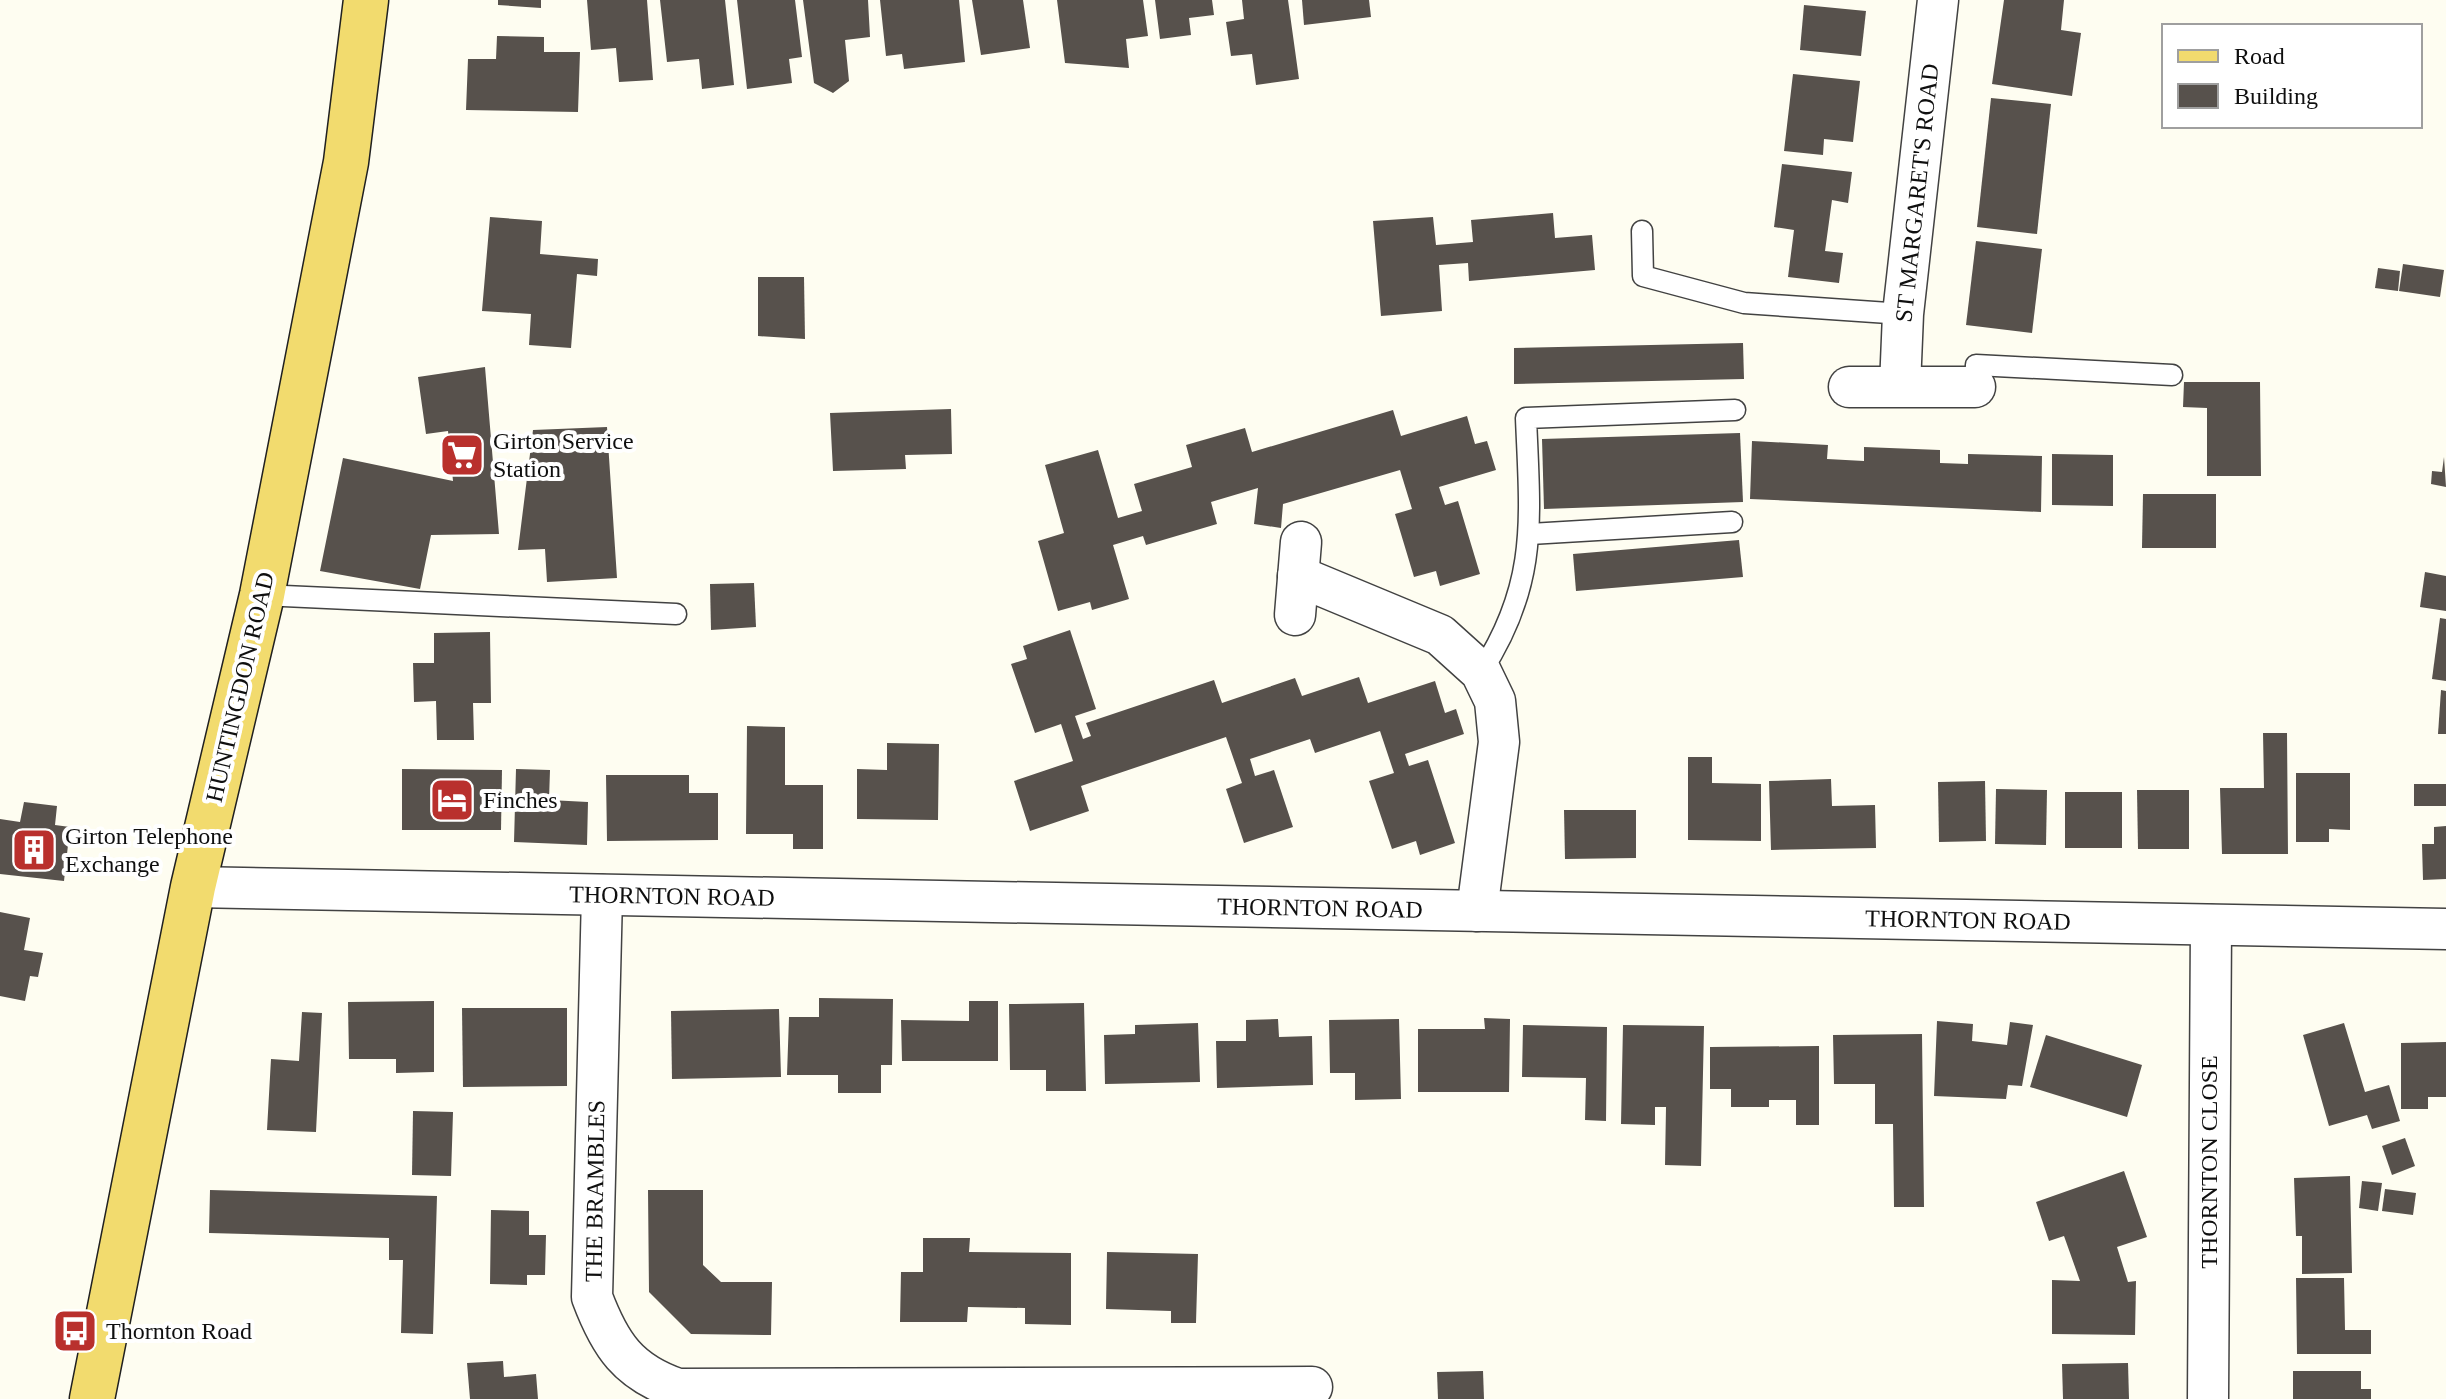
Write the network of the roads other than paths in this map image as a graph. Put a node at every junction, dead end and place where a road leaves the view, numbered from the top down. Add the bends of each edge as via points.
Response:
1 (340, 0) edge
2 (366, 0) edge
3 (1938, 0) edge
4 (346, 162) junction
5 (1642, 231) dead end
6 (1903, 314) junction
7 (2172, 375) dead end
8 (1900, 386) junction
9 (1849, 387) dead end
10 (1975, 387) joint
11 (1735, 410) dead end
12 (1732, 522) dead end
13 (1530, 534) junction
14 (262, 595) junction
15 (676, 614) dead end
16 (1295, 615) dead end
17 (1481, 672) junction
18 (193, 887) junction
19 (602, 895) junction
20 (1477, 911) junction
21 (2211, 925) junction
22 (2446, 929) edge
23 (1312, 1387) dead end
24 (92, 1399) edge
25 (2208, 1399) edge

1 - 4 main road, HUNTINGDON ROAD
2 - 4 main road, HUNTINGDON ROAD
3 - 6 street, ST MARGARET'S ROAD
4 - 14 main road, HUNTINGDON ROAD
5 - 6 lane via 1643,276 1744,303
6 - 8 street, ST MARGARET'S ROAD
7 - 10 lane via 1976,365
8 - 9 street
8 - 10 street
11 - 13 lane via 1526,418
12 - 13 lane
13 - 17 lane via 1523,587 1500,643
14 - 15 lane
14 - 18 main road, HUNTINGDON ROAD
16 - 17 street via 1300,559 1440,635
17 - 20 street via 1495,701 1499,742
18 - 19 street, THORNTON ROAD
18 - 24 main road, HUNTINGDON ROAD
19 - 20 street, THORNTON ROAD
19 - 23 street, THE BRAMBLES via 592,1297 605,1330 626,1359 650,1379 678,1389
20 - 21 street, THORNTON ROAD
21 - 22 street, THORNTON ROAD
21 - 25 street, THORNTON CLOSE

